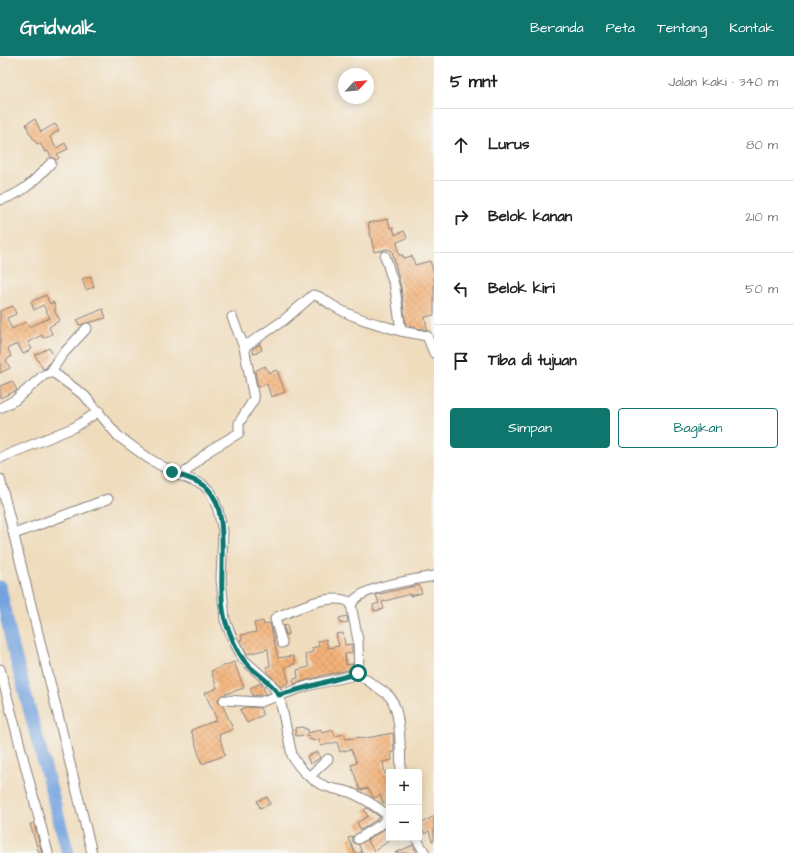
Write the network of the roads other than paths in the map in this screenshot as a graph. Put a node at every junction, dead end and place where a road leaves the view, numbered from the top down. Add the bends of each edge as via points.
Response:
1 (51, 163) dead end
2 (0, 200) edge
3 (385, 256) dead end
4 (232, 317) dead end
5 (87, 328) dead end
6 (401, 331) junction
7 (244, 347) junction
8 (434, 353) edge
9 (50, 373) junction
10 (0, 408) edge
11 (99, 411) junction
12 (0, 458) edge
13 (181, 476) junction
14 (0, 479) edge
15 (108, 499) dead end
16 (14, 534) junction
17 (434, 576) edge
18 (352, 603) junction
19 (282, 643) dead end
20 (0, 669) edge
21 (359, 674) junction
22 (276, 696) junction
23 (224, 700) dead end
24 (328, 759) dead end
25 (401, 769) edge
26 (310, 776) junction
27 (386, 813) edge
28 (386, 815) edge
29 (358, 839) dead end
30 (418, 841) edge
31 (48, 853) edge
32 (92, 853) edge
33 (425, 853) edge

1 - 2 street via 27,188
3 - 6 street via 395,288
4 - 7 street
5 - 9 street via 62,354
6 - 7 street via 368,321 333,306 314,294 284,320
6 - 8 street via 427,336
7 - 13 street via 254,399 239,423 239,433 210,450
9 - 10 street via 15,400
9 - 11 street via 58,375 76,388
11 - 12 street via 75,427
11 - 13 street via 118,436 148,458
13 - 22 street via 208,488 215,499 222,531 221,579 225,620 243,659 250,668 271,684
14 - 16 street
15 - 16 street
16 - 32 street
17 - 18 street via 383,586 365,593
18 - 19 street via 341,598 330,599 277,617 275,620
18 - 21 street via 358,640
20 - 31 street
21 - 22 street via 336,678
21 - 25 street via 392,700 400,736
22 - 23 street via 260,702
22 - 26 street via 292,755 301,769
24 - 26 street
26 - 27 street via 330,788 362,798
28 - 29 street
30 - 33 street

